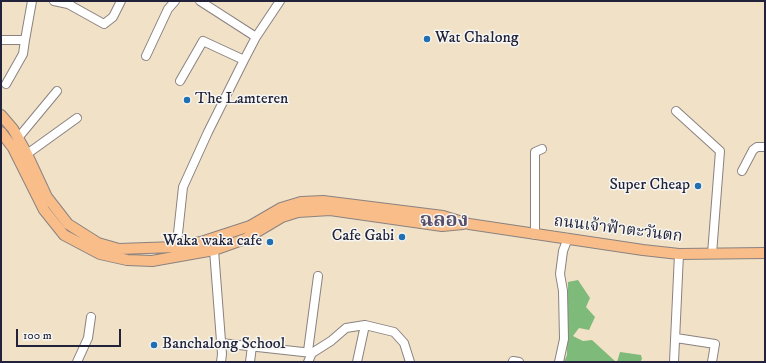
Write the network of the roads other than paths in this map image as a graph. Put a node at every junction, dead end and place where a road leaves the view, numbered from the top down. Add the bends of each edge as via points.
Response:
1 (32, 1) edge
2 (54, 1) edge
3 (120, 1) edge
4 (174, 1) edge
5 (280, 1) edge
6 (205, 2) edge
7 (69, 3) edge
8 (256, 37) junction
9 (1, 40) edge
10 (25, 40) junction
11 (146, 56) dead end
12 (244, 60) junction
13 (180, 82) dead end
14 (6, 84) dead end
15 (56, 91) dead end
16 (676, 111) dead end
17 (1, 115) edge
18 (77, 118) dead end
19 (1, 132) edge
20 (18, 138) junction
21 (765, 147) edge
22 (542, 149) dead end
23 (27, 154) junction
24 (742, 171) dead end
25 (396, 209) junction
26 (373, 211) junction
27 (393, 219) junction
28 (469, 224) junction
29 (535, 235) junction
30 (568, 238) junction
31 (214, 250) junction
32 (176, 252) junction
33 (765, 253) edge
34 (680, 254) junction
35 (712, 254) junction
36 (318, 276) dead end
37 (91, 317) dead end
38 (365, 325) junction
39 (676, 338) junction
40 (221, 343) junction
41 (252, 346) junction
42 (310, 352) junction
43 (77, 362) edge
44 (221, 362) edge
45 (250, 362) edge
46 (308, 362) edge
47 (357, 362) edge
48 (410, 362) edge
49 (559, 362) edge
50 (674, 362) edge
51 (712, 362) edge

1 - 10 street
2 - 7 street
3 - 7 street via 114,17 104,24
4 - 11 street
5 - 8 street
6 - 8 street
8 - 12 street
9 - 10 street
10 - 14 street via 23,54
12 - 13 street via 202,41
12 - 32 street via 183,187
15 - 20 street
16 - 35 street via 720,151
17 - 20 main road, ถนนเจ้าฟ้าตะวันตก
18 - 23 street
19 - 32 main road, ถนนเจ้าฟ้าตะวันตก via 13,148 44,210 64,235 100,254 127,260 152,261
20 - 23 main road, ถนนเจ้าฟ้าตะวันตก
21 - 24 street via 753,150
22 - 29 street via 535,152
23 - 32 main road, ถนนเจ้าฟ้าตะวันตก via 47,197 68,224 98,243 119,249
25 - 26 main road, ถนนเจ้าฟ้าตะวันตก
25 - 27 main road
25 - 28 main road, ถนนเจ้าฟ้าตะวันตก via 443,216
26 - 27 main road, ถนนเจ้าฟ้าตะวันตก
26 - 31 main road, ถนนเจ้าฟ้าตะวันตก via 298,212 282,217 245,239
26 - 32 main road, ถนนเจ้าฟ้าตะวันตก via 324,201 301,202 281,208 250,226
27 - 28 main road, ถนนเจ้าฟ้าตะวันตก via 442,226
28 - 29 main road, ถนนเจ้าฟ้าตะวันตก
29 - 30 main road, ถนนเจ้าฟ้าตะวันตก
30 - 34 main road, ถนนเจ้าฟ้าตะวันตก
30 - 49 street via 563,251 560,274 564,339
31 - 32 main road, ถนนเจ้าฟ้าตะวันตก
31 - 40 street
33 - 35 main road, ถนนเจ้าฟ้าตะวันตก
34 - 35 main road, ถนนเจ้าฟ้าตะวันตก
34 - 39 street
36 - 42 street
37 - 43 street via 88,338
38 - 42 street via 346,328
38 - 47 street
38 - 48 street via 394,332 404,343
39 - 50 street
39 - 51 street via 715,344
40 - 41 street
40 - 44 street
41 - 42 street
41 - 45 street
42 - 46 street

